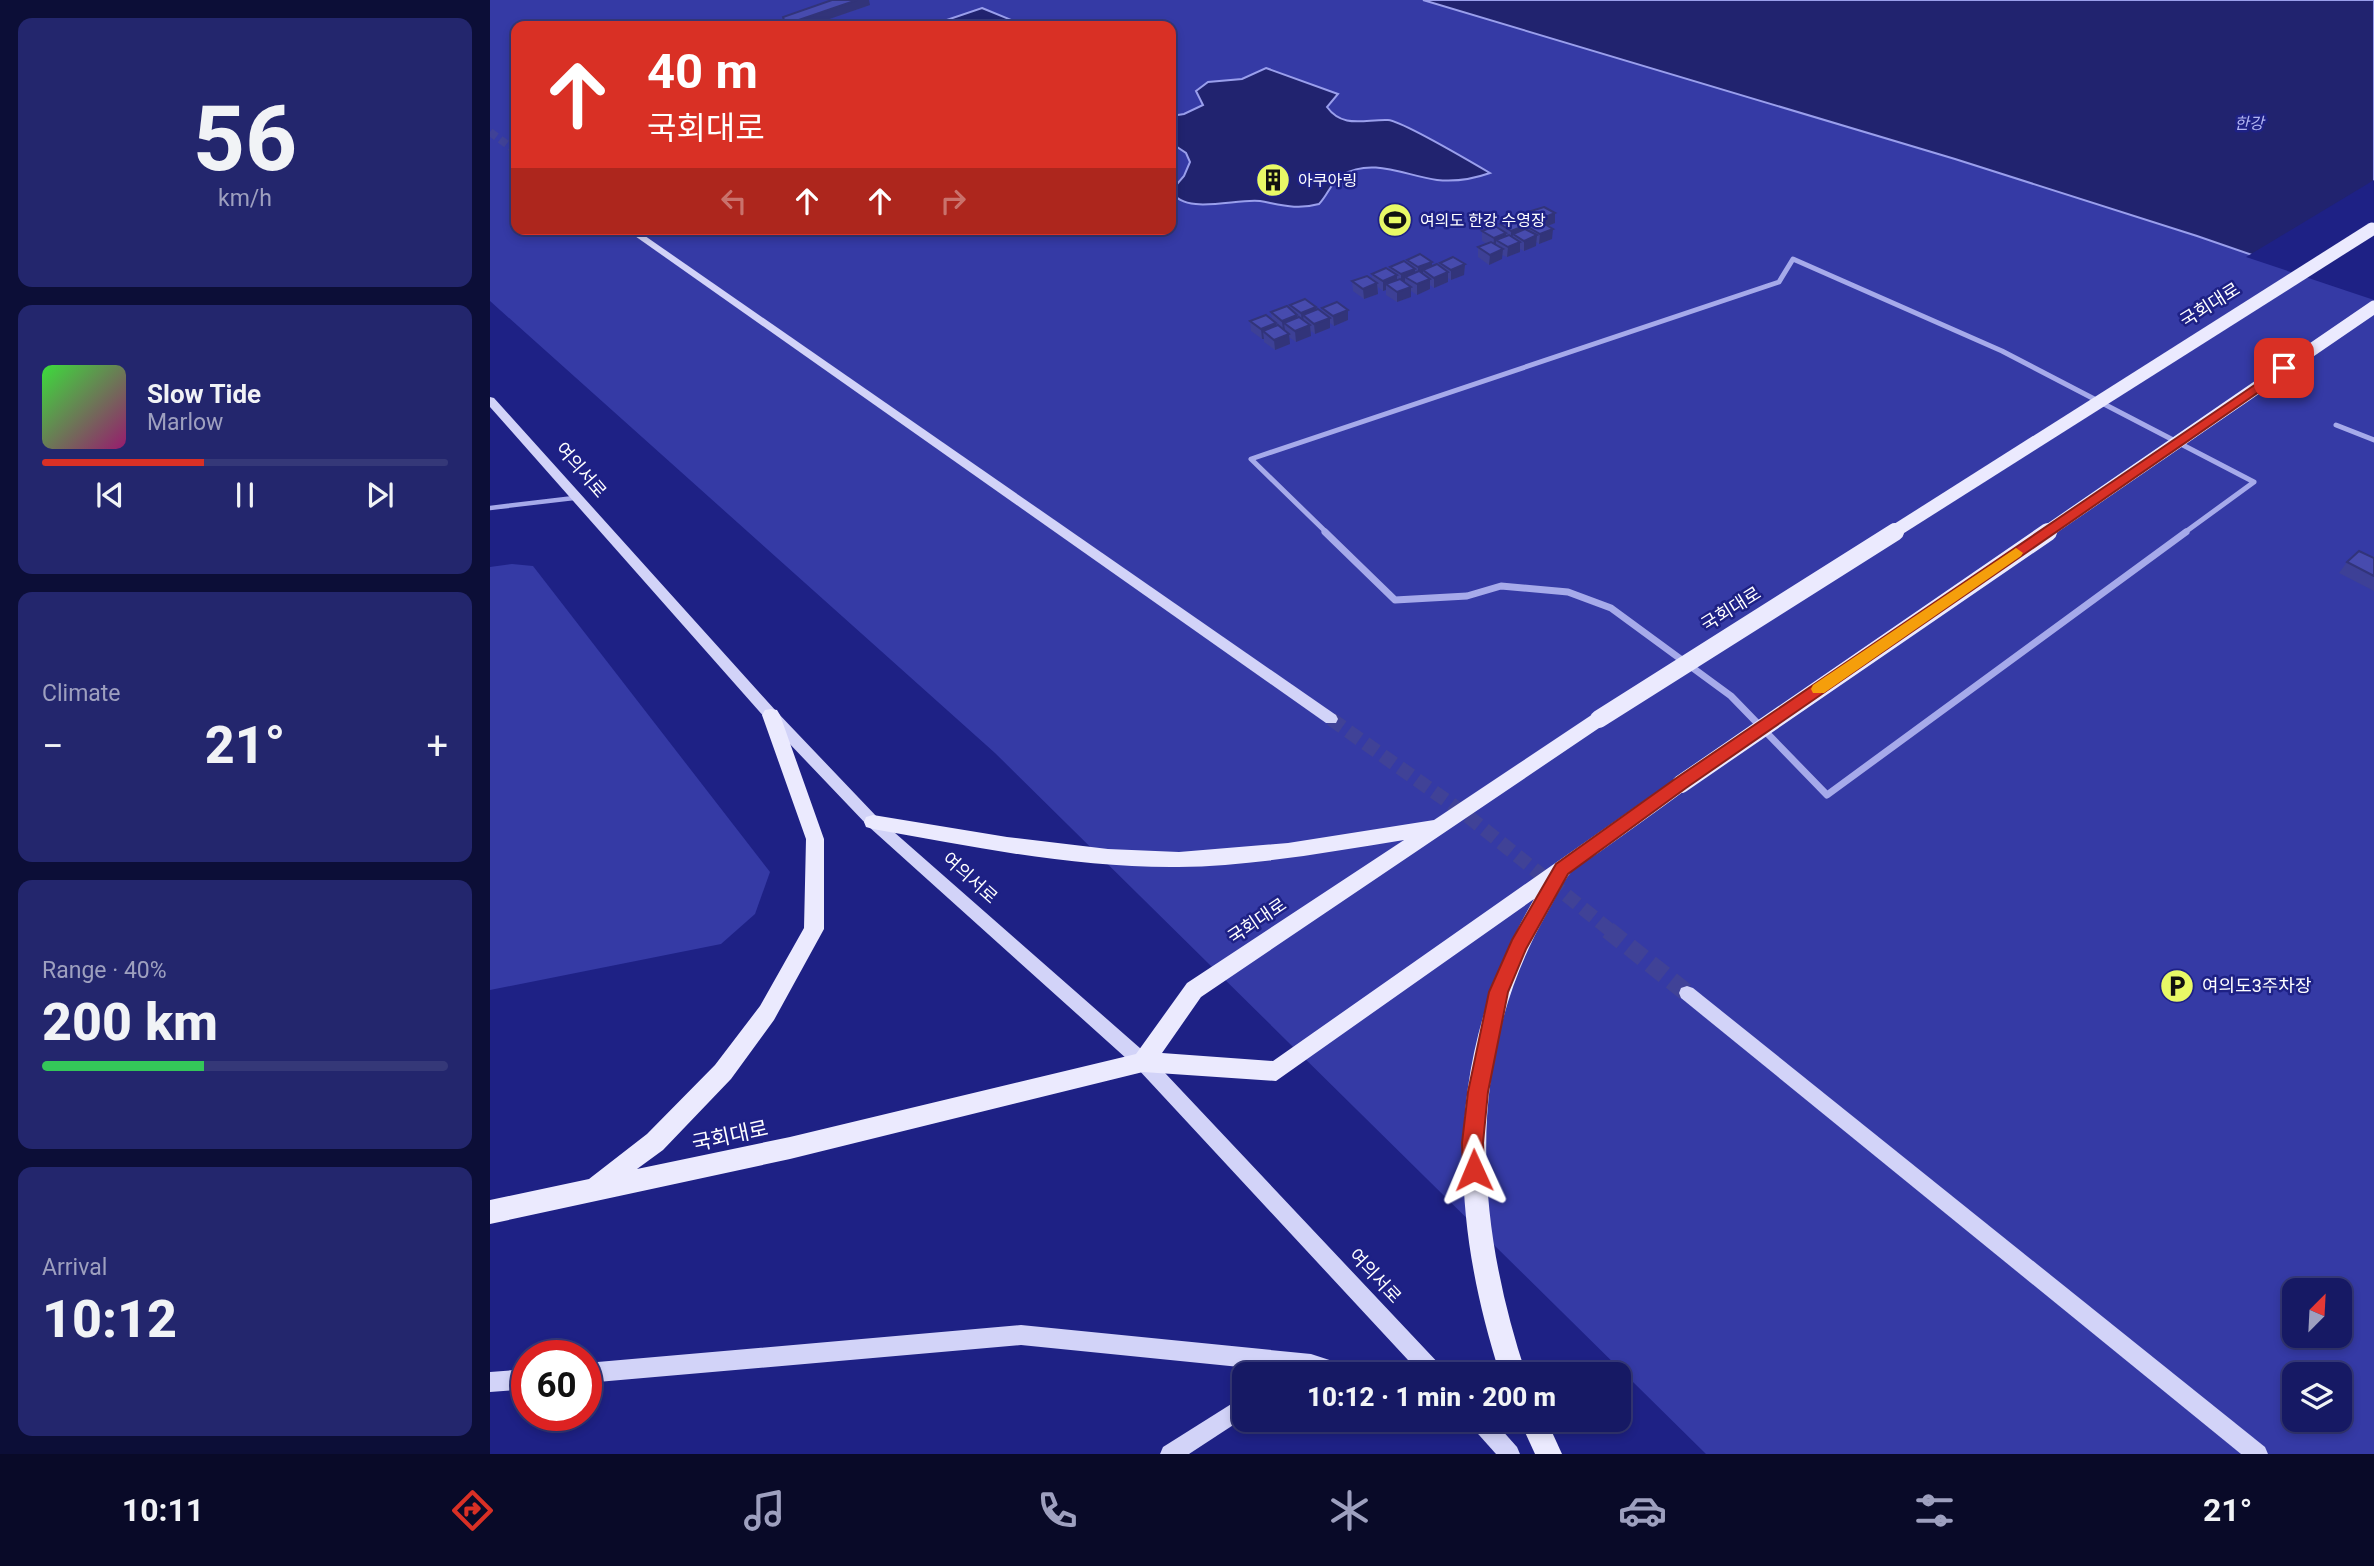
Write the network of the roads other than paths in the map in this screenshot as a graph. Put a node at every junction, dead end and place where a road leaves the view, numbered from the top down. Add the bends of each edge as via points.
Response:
1 (2374, 228) edge
2 (638, 235) edge
3 (1793, 259) joint
4 (2374, 307) edge
5 (490, 400) edge
6 (2336, 425) dead end
7 (2374, 440) edge
8 (575, 498) junction
9 (490, 508) edge
10 (771, 715) junction
11 (1331, 719) tunnel mouth
12 (873, 822) junction
13 (1440, 826) junction
14 (1562, 869) junction
15 (1687, 993) tunnel mouth
16 (1143, 1062) junction
17 (592, 1190) junction
18 (490, 1212) edge
19 (1245, 1362) edge
20 (1424, 1362) edge
21 (1509, 1362) edge
22 (602, 1372) edge
23 (511, 1380) edge
24 (490, 1382) edge
25 (1232, 1414) edge
26 (1490, 1432) edge
27 (1538, 1432) edge
28 (1170, 1454) edge
29 (1510, 1454) edge
30 (1549, 1454) edge
31 (2258, 1454) edge

1 - 13 main road, 국회대로, bridge via 1599,719
2 - 11 main road
3 - 3 street via 1779,282 1251,459 1395,600 1467,596 1501,586 1568,592 1611,608 1731,696 1827,795 2254,482 2002,351
4 - 14 main road, 국회대로, bridge
5 - 8 main road, 여의서로
6 - 7 street
8 - 9 lane
8 - 10 main road, 여의서로
10 - 12 main road, 여의서로
10 - 17 main road via 815,839 814,929 767,1013 723,1072 655,1142
12 - 13 main road via 1028,847 1144,859 1223,858
12 - 16 main road, 여의서로
13 - 16 main road, 국회대로 via 1194,990
14 - 16 main road, 국회대로 via 1276,1071
14 - 21 main road via 1518,946 1499,992 1472,1143 1481,1257 1495,1325
15 - 31 main road
16 - 17 main road, 국회대로 via 790,1148
16 - 20 main road, 여의서로
17 - 18 main road, 국회대로
19 - 22 main road via 1021,1335
23 - 24 main road
25 - 28 main road
26 - 29 main road
27 - 30 main road

